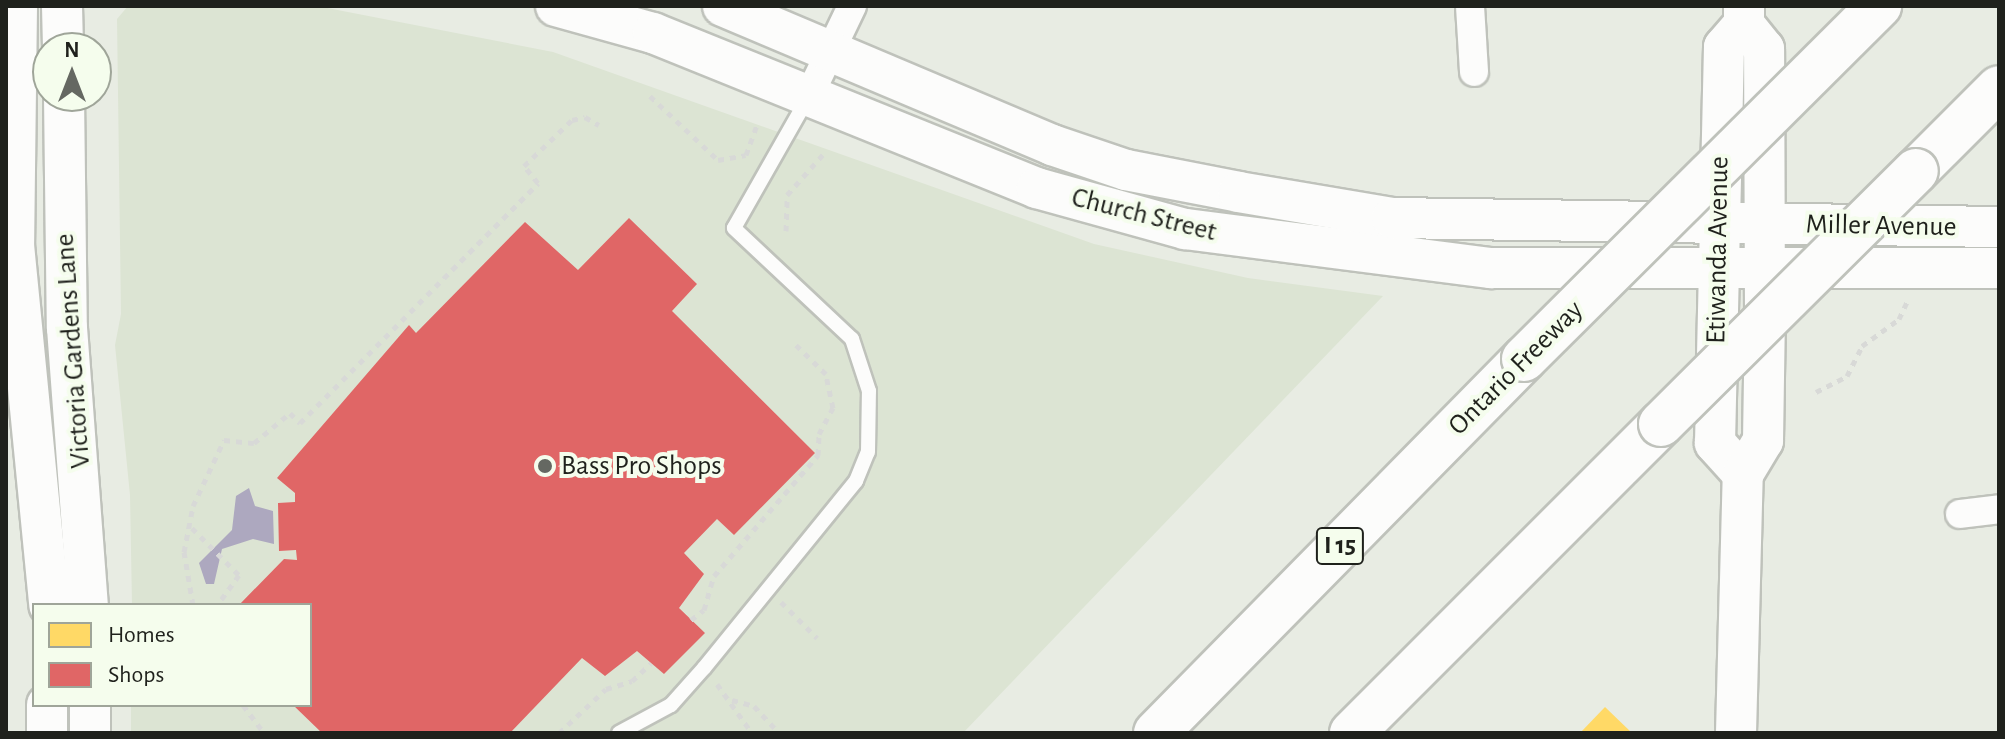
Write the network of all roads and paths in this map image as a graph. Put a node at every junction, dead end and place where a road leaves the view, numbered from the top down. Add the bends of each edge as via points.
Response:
1 (17, 6) edge
2 (62, 6) edge
3 (556, 6) edge
4 (723, 6) edge
5 (852, 6) edge
6 (1470, 6) edge
7 (1879, 6) edge
8 (1744, 15) edge
9 (63, 32) edge
10 (830, 50) junction
11 (1474, 72) dead end
12 (1999, 88) edge
13 (650, 96) dead end
14 (808, 98) junction
15 (64, 112) edge
16 (757, 124) dead end
17 (599, 125) dead end
18 (826, 151) dead end
19 (1718, 223) junction
20 (1764, 224) junction
21 (1999, 227) edge
22 (786, 231) dead end
23 (1718, 267) junction
24 (1764, 268) junction
25 (1999, 268) edge
26 (1908, 300) dead end
27 (794, 343) dead end
28 (1816, 392) dead end
29 (1743, 474) junction
30 (1999, 509) edge
31 (1960, 514) dead end
32 (192, 528) junction
33 (780, 601) dead end
34 (49, 603) edge
35 (88, 603) edge
36 (193, 603) edge
37 (218, 603) edge
38 (691, 620) dead end
39 (817, 638) dead end
40 (651, 663) dead end
41 (717, 684) dead end
42 (731, 700) junction
43 (47, 707) edge
44 (90, 707) edge
45 (244, 707) edge
46 (47, 733) edge
47 (90, 733) edge
48 (264, 733) edge
49 (559, 733) edge
50 (619, 733) edge
51 (752, 733) edge
52 (779, 733) edge
53 (1156, 733) edge
54 (1352, 733) edge
55 (1736, 733) edge

1 - 34 main road, Victoria Gardens Lane via 14,245 27,432
2 - 9 main road
3 - 14 main road, Church Street via 653,33
4 - 10 main road, Church Street
5 - 10 street
6 - 11 street
7 - 53 highway, Ontario Freeway / I 15, bridge
8 - 19 main road, Etiwanda Avenue via 1724,47
8 - 20 main road, Etiwanda Avenue via 1764,49
10 - 14 street
10 - 19 main road, Church Street via 1052,145 1140,173 1392,218
12 - 54 highway, bridge
13 - 16 path via 718,160 746,155
14 - 23 main road, Church Street via 1037,188 1185,229 1491,268
14 - 50 lane via 734,228 852,339 869,391 868,452 856,481 704,668 671,705
15 - 35 main road, Victoria Gardens Lane via 67,328
17 - 32 path via 572,120 524,166 538,183 300,423 290,413 254,443 224,440 193,506
18 - 22 path via 787,195
19 - 20 main road, Church Street
19 - 23 main road, Etiwanda Avenue
20 - 21 main road, Miller Avenue
20 - 24 main road, Etiwanda Avenue
23 - 24 main road, Church Street
23 - 29 main road, Etiwanda Avenue via 1715,443
24 - 25 main road, Miller Avenue
24 - 29 main road, Etiwanda Avenue via 1763,441
26 - 28 path via 1899,319 1862,346 1847,376
27 - 38 path via 826,374 833,408 819,434 818,455 714,576 704,610
29 - 55 main road, Etiwanda Avenue
30 - 31 street
32 - 36 path via 184,552
32 - 37 path via 239,575
33 - 39 path
40 - 49 path via 632,681 606,689
41 - 42 path
42 - 51 path
42 - 52 path via 754,706
43 - 46 main road
44 - 47 main road
45 - 48 path

